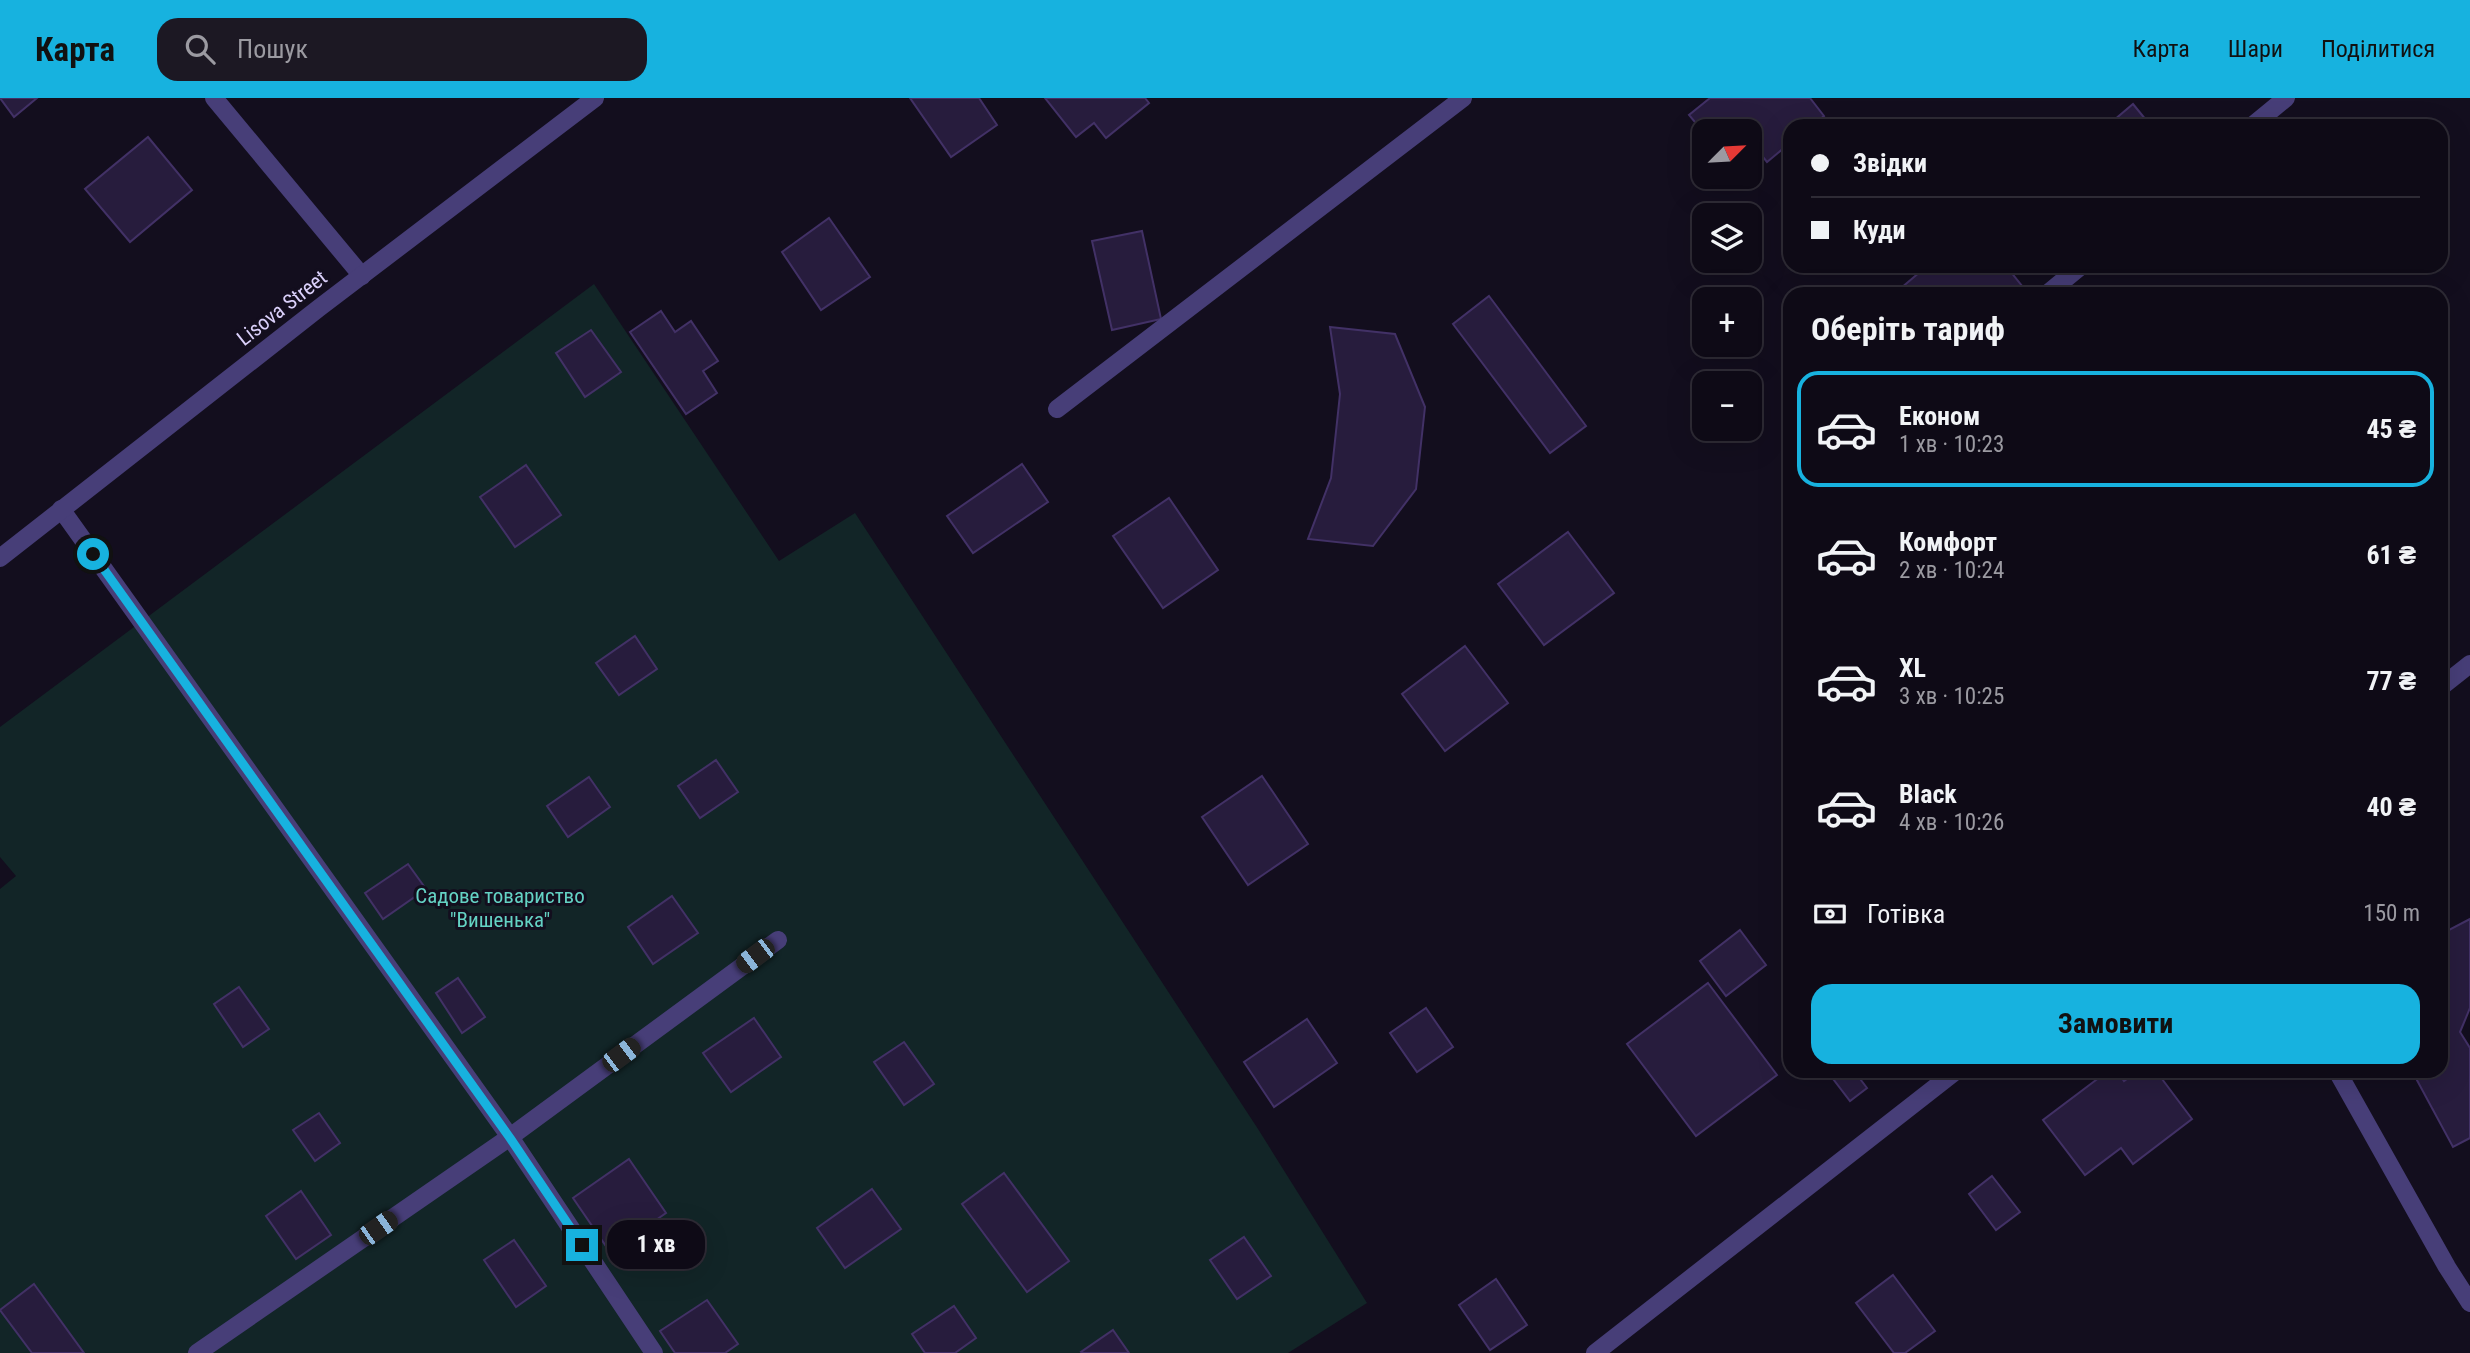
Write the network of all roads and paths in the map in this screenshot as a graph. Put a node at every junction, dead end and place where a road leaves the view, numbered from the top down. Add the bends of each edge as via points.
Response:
1 (214, 98) edge
2 (595, 98) edge
3 (1463, 98) edge
4 (2286, 98) edge
5 (2260, 119) edge
6 (2072, 273) edge
7 (362, 276) junction
8 (2056, 287) edge
9 (1057, 408) dead end
10 (61, 509) junction
11 (0, 558) edge
12 (2470, 664) edge
13 (2448, 681) edge
14 (778, 940) dead end
15 (1947, 1078) edge
16 (2341, 1078) edge
17 (510, 1138) junction
18 (2470, 1303) edge
19 (201, 1352) edge
20 (654, 1353) edge
21 (1595, 1353) edge

1 - 7 street
2 - 7 street, Lisova Street
3 - 9 street
4 - 5 street
6 - 8 street
7 - 10 street, Lisova Street
10 - 11 street, Lisova Street
10 - 17 street
12 - 13 street
14 - 17 street
15 - 21 street
16 - 18 street
17 - 19 street
17 - 20 street

